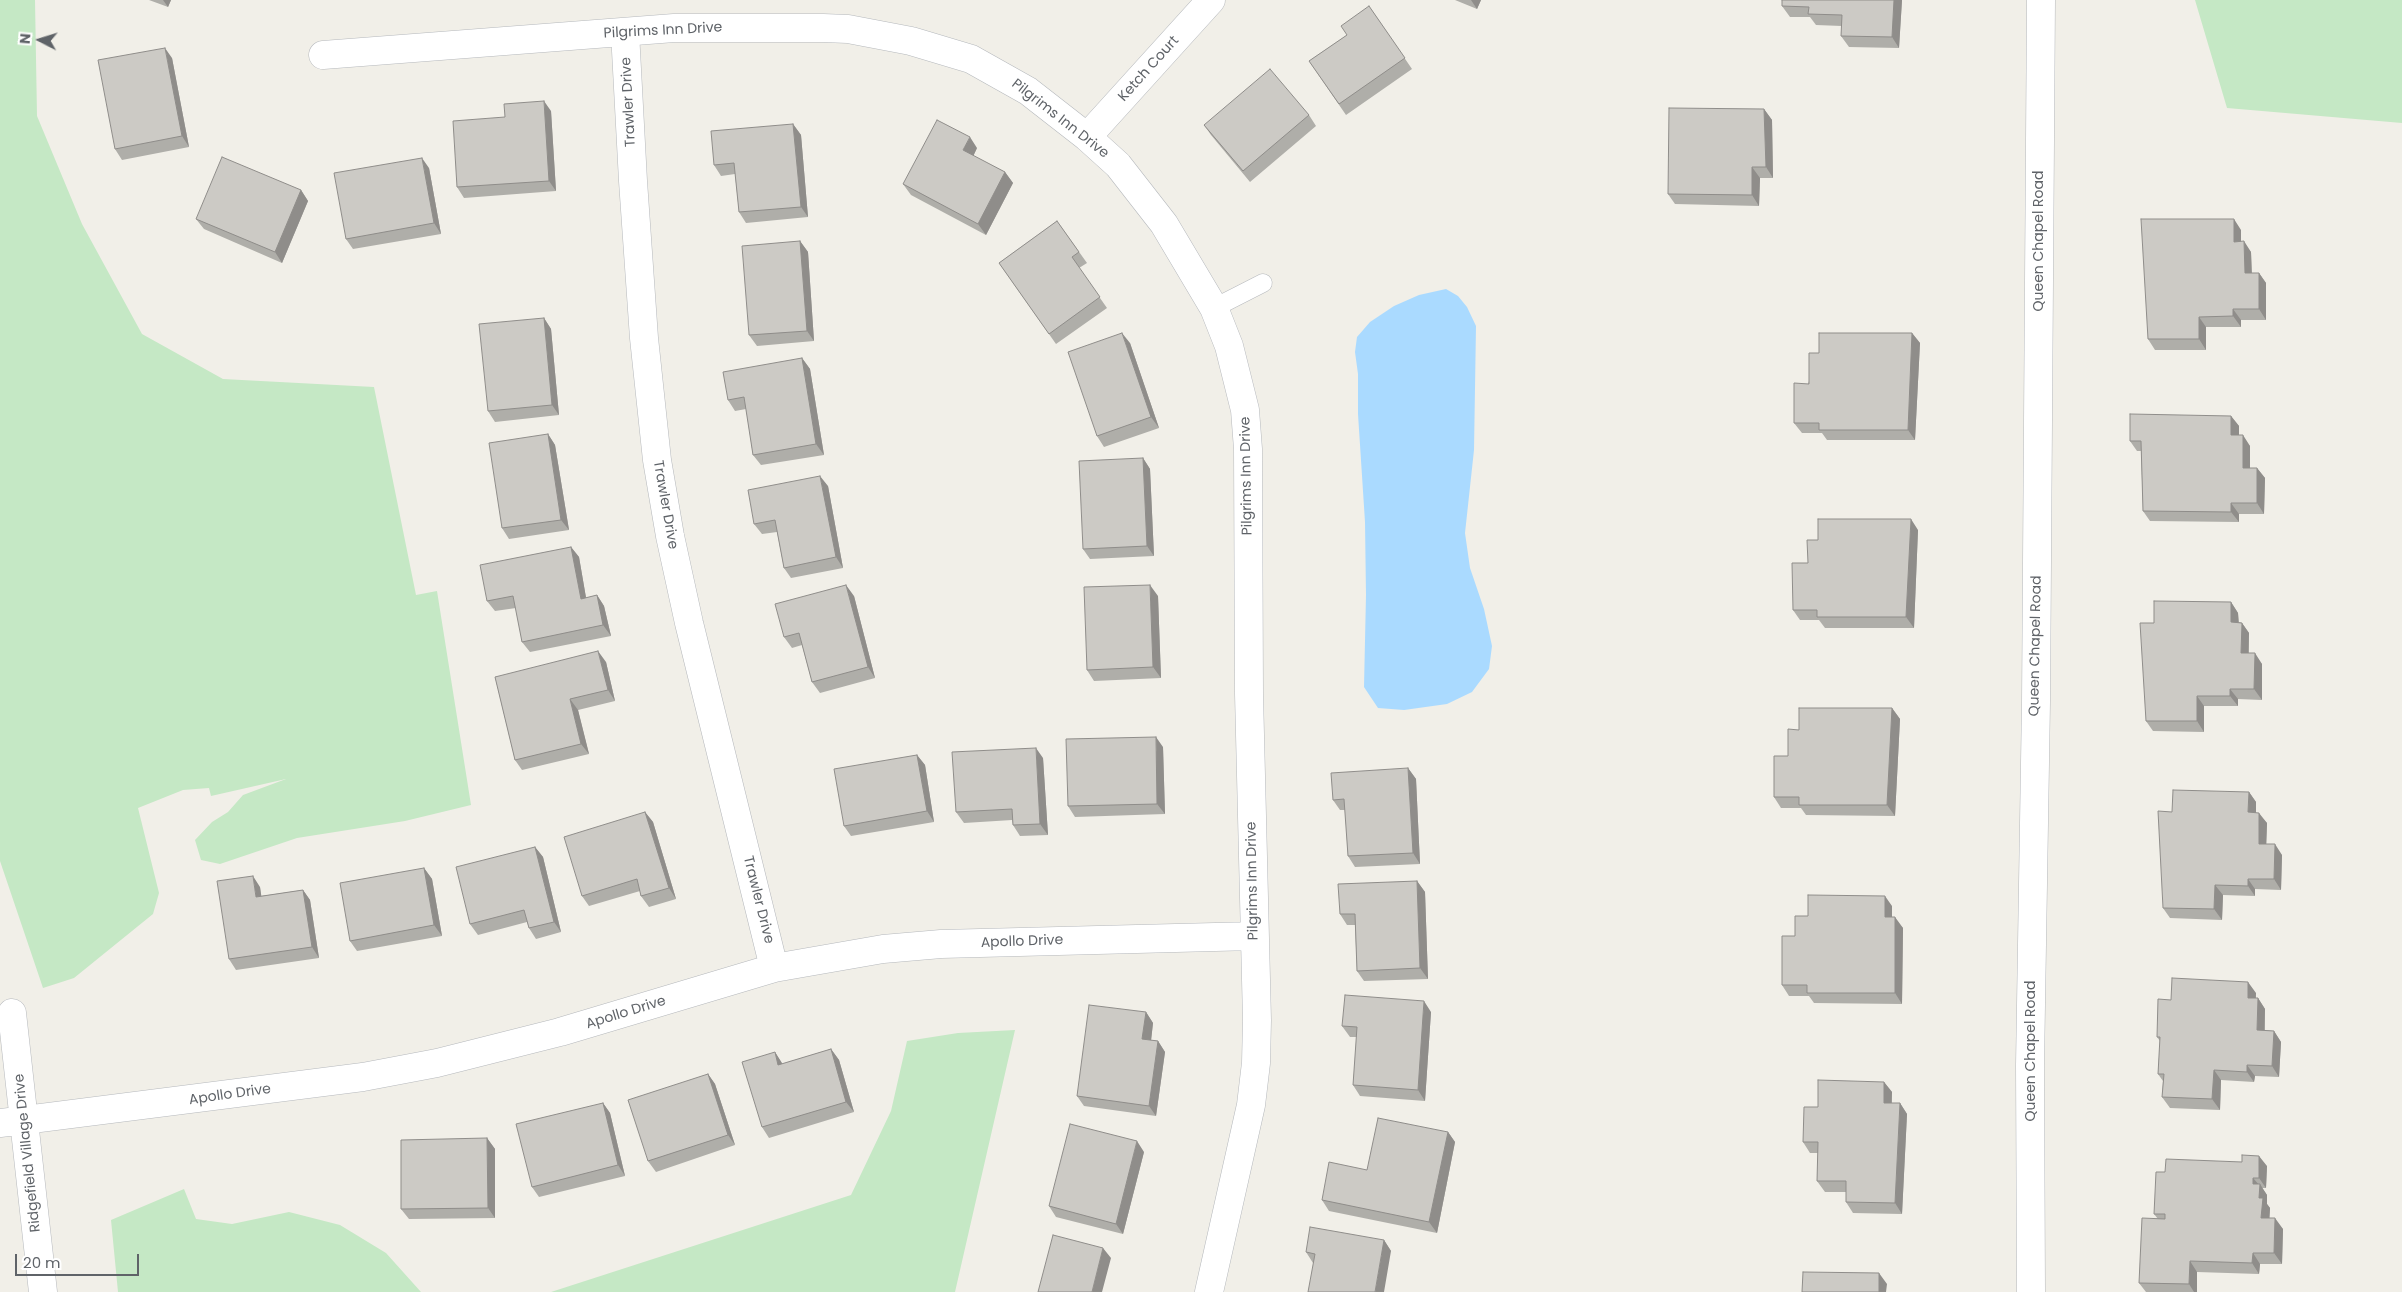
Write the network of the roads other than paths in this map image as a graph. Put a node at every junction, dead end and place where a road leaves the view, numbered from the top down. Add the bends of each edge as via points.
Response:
1 (1211, 0) edge
2 (2040, 0) edge
3 (625, 32) junction
4 (323, 55) dead end
5 (1087, 137) junction
6 (1263, 283) dead end
7 (1214, 308) junction
8 (1254, 936) junction
9 (774, 968) junction
10 (12, 1013) dead end
11 (12, 1122) edge
12 (43, 1292) edge
13 (1209, 1292) edge
14 (2031, 1292) edge

1 - 5 street, Ketch Court
2 - 14 street, Queen Chapel Road via 2030,1065
3 - 4 street, Pilgrims Inn Drive
3 - 5 street, Pilgrims Inn Drive via 674,28 823,28 848,29 911,41 971,59 1001,75 1028,91
3 - 9 street, Trawler Drive via 633,191 657,460 689,623
5 - 7 street, Pilgrims Inn Drive via 1118,165 1164,224
6 - 7 lane
7 - 8 street, Pilgrims Inn Drive via 1238,377 1248,449
8 - 9 street, Apollo Drive via 941,944 883,949
8 - 13 street, Pilgrims Inn Drive via 1257,1020 1251,1105
9 - 11 street, Apollo Drive via 560,1032 437,1063 353,1078
10 - 11 street, Ridgefield Village Drive
11 - 12 street, Ridgefield Village Drive

